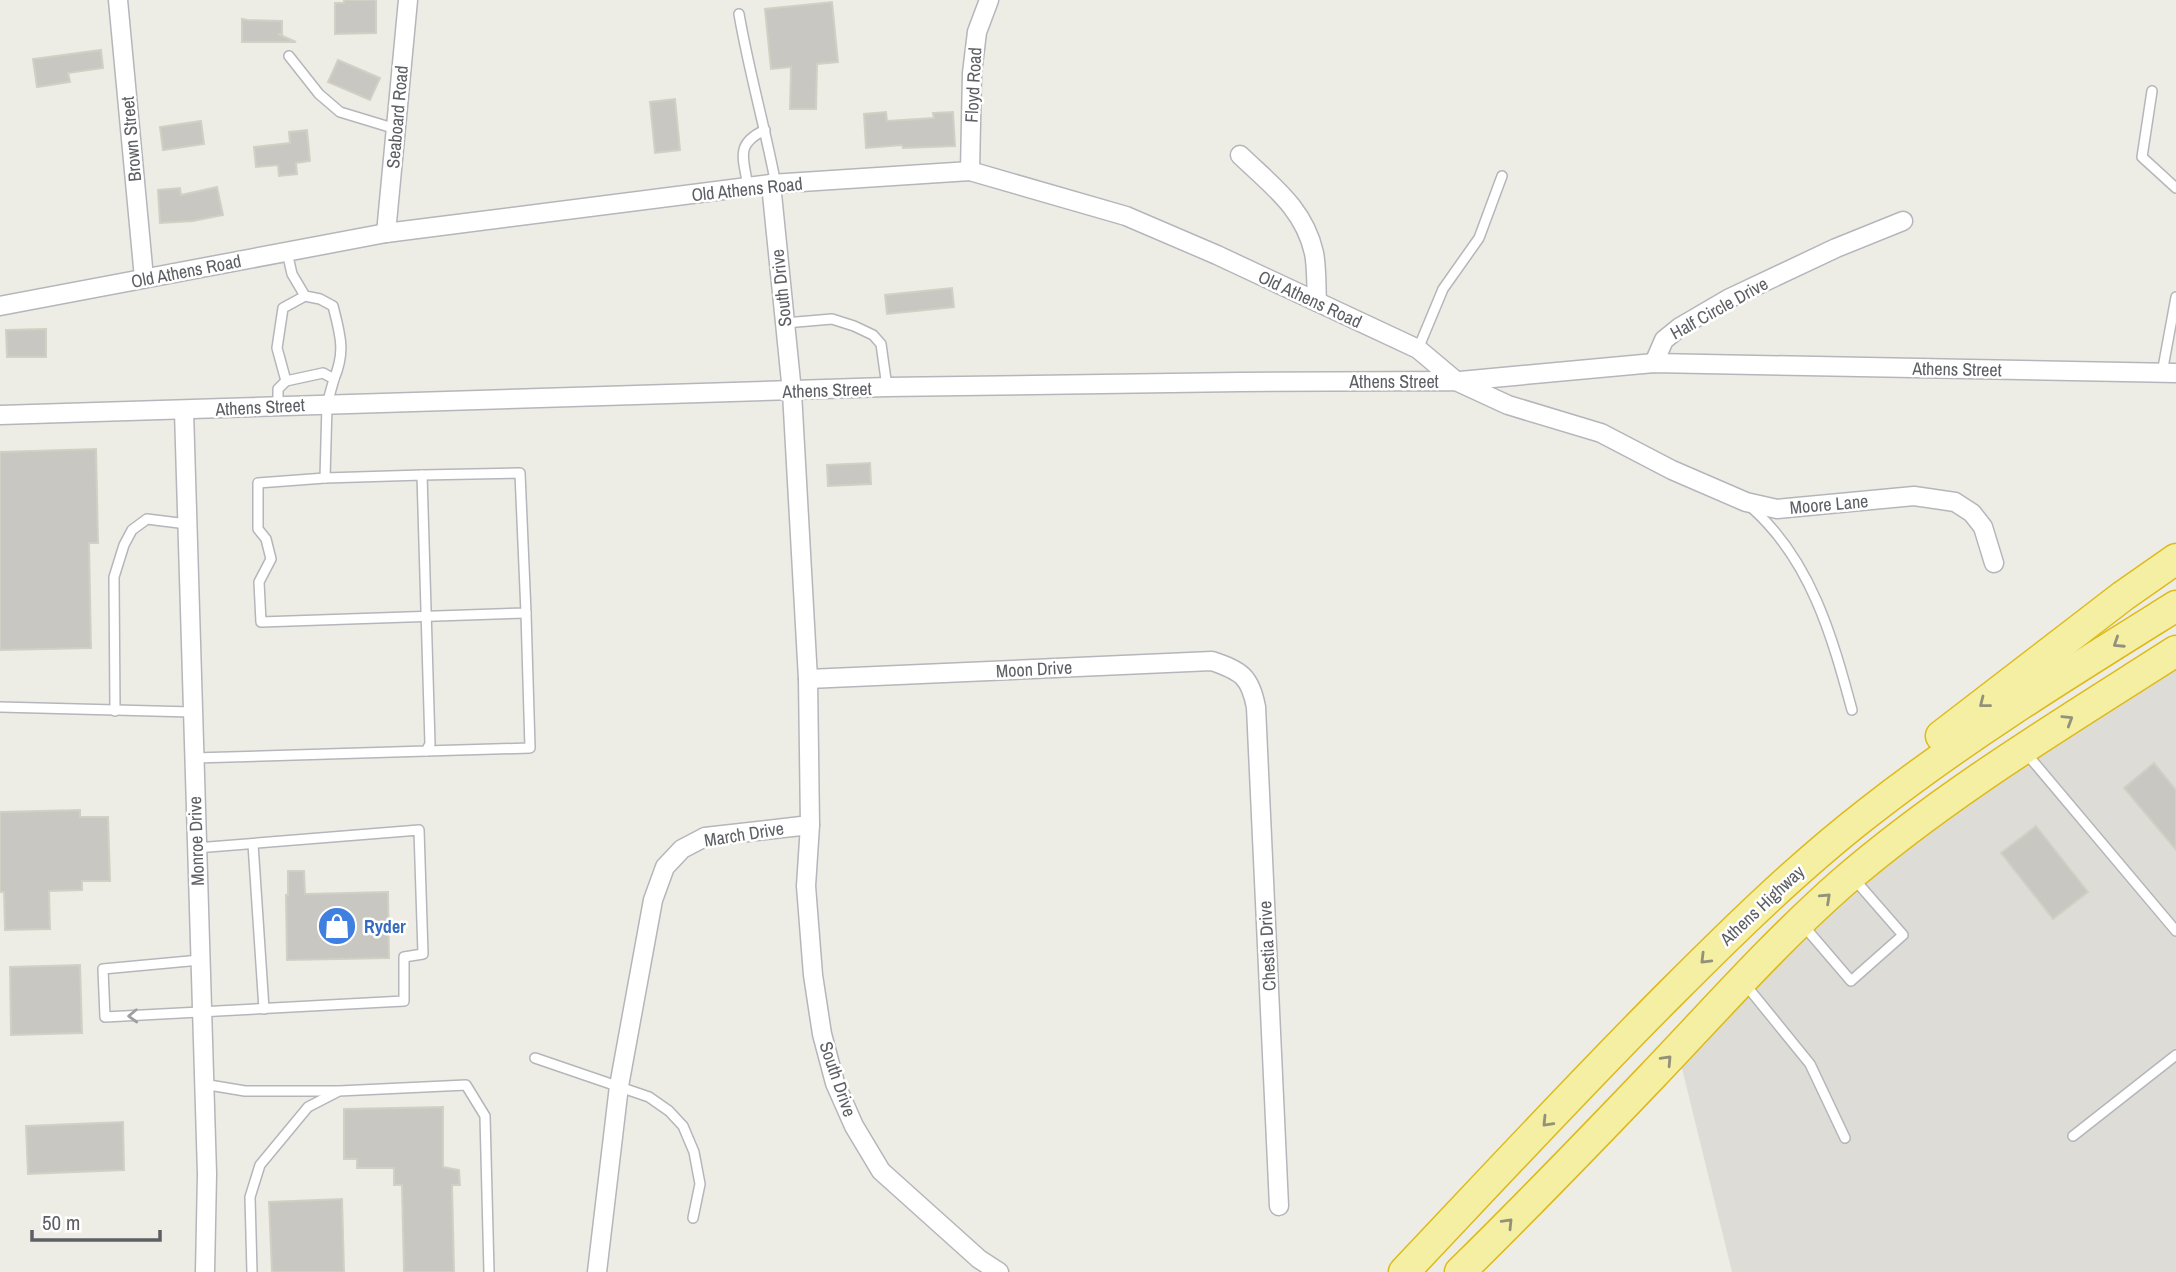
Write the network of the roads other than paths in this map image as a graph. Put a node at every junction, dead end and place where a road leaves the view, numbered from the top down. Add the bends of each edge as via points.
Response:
1 (118, 0) edge
2 (408, 0) edge
3 (989, 0) edge
4 (739, 14) dead end
5 (289, 56) dead end
6 (2152, 91) dead end
7 (396, 129) junction
8 (765, 130) junction
9 (1240, 155) dead end
10 (970, 172) junction
11 (1502, 176) dead end
12 (774, 185) junction
13 (748, 187) junction
14 (2176, 188) edge
15 (1903, 221) dead end
16 (386, 233) junction
17 (287, 252) junction
18 (144, 278) junction
19 (305, 296) junction
20 (2176, 297) edge
21 (1317, 302) junction
22 (0, 306) edge
23 (785, 323) junction
24 (1418, 349) junction
25 (1654, 363) junction
26 (2169, 373) edge
27 (334, 379) junction
28 (286, 381) junction
29 (1456, 381) junction
30 (887, 387) junction
31 (792, 392) junction
32 (327, 404) junction
33 (278, 406) junction
34 (184, 411) junction
35 (0, 415) edge
36 (1640, 453) joint
37 (422, 475) junction
38 (325, 478) junction
39 (1746, 502) junction
40 (187, 524) junction
41 (2176, 559) edge
42 (1994, 563) dead end
43 (2176, 606) edge
44 (526, 613) junction
45 (427, 615) junction
46 (2176, 651) edge
47 (808, 679) junction
48 (1252, 686) joint
49 (0, 708) edge
50 (1852, 710) dead end
51 (115, 711) junction
52 (192, 712) junction
53 (2023, 749) junction
54 (426, 751) junction
55 (194, 758) junction
56 (810, 825) junction
57 (253, 844) junction
58 (196, 848) junction
59 (1814, 857) junction
60 (1851, 876) junction
61 (1800, 922) junction
62 (2176, 931) edge
63 (200, 960) junction
64 (1742, 980) junction
65 (264, 1009) junction
66 (201, 1013) junction
67 (2176, 1055) edge
68 (536, 1058) dead end
69 (203, 1084) junction
70 (619, 1087) junction
71 (339, 1091) junction
72 (2073, 1136) dead end
73 (1845, 1138) dead end
74 (1279, 1206) dead end
75 (693, 1218) dead end
76 (205, 1272) edge
77 (253, 1272) edge
78 (489, 1272) edge
79 (597, 1272) edge
80 (999, 1272) edge
81 (1404, 1272) edge
82 (1460, 1272) edge

1 - 18 street, Brown Street
2 - 7 street, Seaboard Road
3 - 10 street, Floyd Road via 977,32 972,73
4 - 8 lane
5 - 7 lane via 340,112
6 - 14 lane via 2141,157
7 - 16 street, Seaboard Road
8 - 12 lane
8 - 13 lane via 751,136 743,148
9 - 21 street via 1293,205 1304,223 1314,254
10 - 12 street, Old Athens Road
10 - 21 street, Old Athens Road via 1126,216
11 - 24 lane via 1479,238 1443,289
12 - 13 street, Old Athens Road
12 - 23 street, South Drive
13 - 16 street, Old Athens Road
15 - 25 street, Half Circle Drive via 1728,299 1664,340
16 - 17 street, Old Athens Road
17 - 18 street, Old Athens Road
17 - 19 lane via 292,274
18 - 22 street, Old Athens Road
19 - 27 lane via 333,306 342,340 341,364
19 - 28 lane via 282,308 277,348
20 - 26 lane
21 - 24 street, Old Athens Road
23 - 30 lane via 832,319 873,335 881,344
23 - 31 street, South Drive
24 - 29 street, Old Athens Road
25 - 26 street, Athens Street
25 - 29 street
27 - 28 lane via 323,373
27 - 32 lane
28 - 33 lane via 278,389
29 - 30 street, Athens Street
29 - 36 street, Athens Street via 1508,404 1601,433
30 - 31 street, Athens Street
31 - 32 street, Athens Street
31 - 47 street, March Drive
32 - 33 street, Athens Street
32 - 38 lane
33 - 34 street, Athens Street
34 - 35 street, Athens Street
34 - 40 street, Monroe Drive
36 - 39 street, Moore Lane
37 - 38 lane
37 - 44 lane via 520,472
37 - 45 lane
38 - 45 lane via 258,483 258,529 271,559 259,582 261,622
39 - 42 street, Moore Lane via 1777,509 1914,496 1955,502 1983,527
39 - 50 lane via 1795,558 1823,613
40 - 51 lane via 147,519 132,530 124,545 114,577
40 - 52 street, Monroe Drive
41 -> 59 highway via 1856,802
43 -> 59 highway, Athens Highway via 1993,723 1869,811
44 - 45 lane
44 - 54 lane via 530,748
45 - 54 lane
53 -> 46 highway
47 - 48 street, Moon Drive via 1212,661 1234,668
47 - 56 street, March Drive
48 - 74 street, Chestia Drive
49 - 51 lane
51 - 52 lane
52 - 55 street, Monroe Drive
53 - 60 highway
53 - 62 lane
54 - 55 lane
55 - 58 street, Monroe Drive
56 - 70 street, March Drive via 705,837 682,849 665,867 653,900
56 - 80 street, South Drive via 806,886 813,975 835,1083 881,1171
57 - 58 lane
57 - 65 lane
57 - 65 lane via 419,830 424,954 404,957 404,1001
58 - 63 street, Monroe Drive
59 -> 81 highway, Athens Highway via 1752,911 1620,1044
61 -> 60 highway
60 - 61 lane via 1903,935 1851,981
61 - 64 highway
63 - 66 street, Monroe Drive
66 -> 63 lane via 105,1017 103,969
64 - 73 lane via 1811,1064
82 -> 64 highway
65 - 66 lane
66 - 69 street, Monroe Drive
67 - 72 lane
68 - 70 lane
69 - 71 lane via 245,1091
69 - 76 street, Monroe Drive
70 - 75 lane via 649,1097 683,1126 700,1184
70 - 79 street, March Drive
71 - 77 lane via 308,1107 260,1165 250,1197
71 - 78 lane via 466,1085 485,1116

